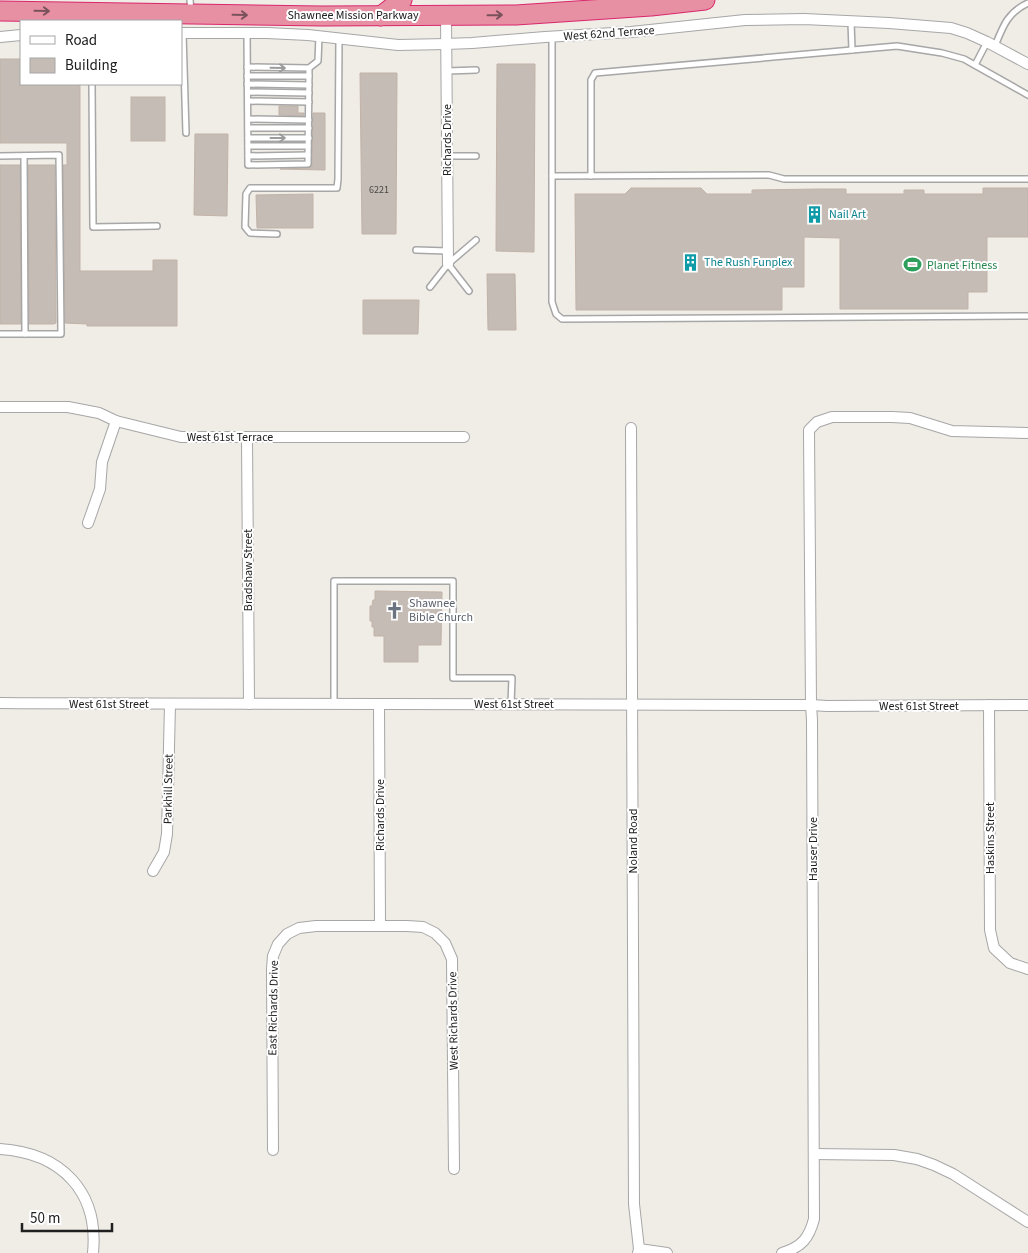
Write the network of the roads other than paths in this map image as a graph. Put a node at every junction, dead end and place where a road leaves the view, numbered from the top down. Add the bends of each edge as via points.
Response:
1 (402, 0) edge
2 (463, 0) edge
3 (705, 0) edge
4 (1028, 3) edge
5 (191, 7) edge
6 (0, 11) edge
7 (381, 16) junction
8 (446, 16) junction
9 (851, 22) junction
10 (182, 33) edge
11 (247, 33) junction
12 (20, 35) edge
13 (0, 36) edge
14 (319, 36) junction
15 (552, 37) junction
16 (339, 38) junction
17 (446, 44) junction
18 (991, 44) junction
19 (852, 50) junction
20 (1028, 64) edge
21 (975, 66) junction
22 (247, 67) junction
23 (309, 68) junction
24 (476, 70) dead end
25 (447, 71) junction
26 (247, 76) junction
27 (309, 76) junction
28 (247, 84) junction
29 (92, 85) edge
30 (309, 85) junction
31 (248, 92) junction
32 (309, 93) junction
33 (1028, 95) edge
34 (248, 101) junction
35 (309, 102) junction
36 (248, 119) junction
37 (309, 120) junction
38 (248, 128) junction
39 (309, 128) junction
40 (186, 134) dead end
41 (248, 138) junction
42 (309, 138) junction
43 (248, 146) junction
44 (308, 146) junction
45 (308, 155) junction
46 (0, 156) edge
47 (24, 156) junction
48 (248, 156) junction
49 (447, 156) junction
50 (476, 156) dead end
51 (552, 176) junction
52 (591, 176) junction
53 (1028, 179) edge
54 (157, 226) dead end
55 (277, 234) dead end
56 (476, 240) dead end
57 (416, 250) dead end
58 (448, 251) junction
59 (448, 264) junction
60 (430, 287) dead end
61 (469, 292) dead end
62 (1028, 316) edge
63 (0, 334) edge
64 (25, 334) junction
65 (0, 407) edge
66 (116, 421) junction
67 (631, 428) dead end
68 (1028, 433) edge
69 (464, 436) dead end
70 (247, 437) junction
71 (88, 523) dead end
72 (0, 703) edge
73 (170, 704) junction
74 (249, 704) junction
75 (334, 704) junction
76 (379, 704) junction
77 (511, 704) junction
78 (632, 704) junction
79 (811, 705) junction
80 (989, 705) junction
81 (1028, 705) edge
82 (153, 871) dead end
83 (380, 926) junction
84 (1028, 969) edge
85 (0, 1149) edge
86 (273, 1150) dead end
87 (814, 1154) junction
88 (454, 1170) dead end
89 (1028, 1222) edge
90 (639, 1251) edge
91 (93, 1253) edge
92 (667, 1253) edge
93 (782, 1253) edge

1 - 7 highway
2 - 8 highway
8 -> 3 highway, Shawnee Mission Parkway via 572,12
4 - 18 lane via 1012,13
6 -> 5 highway, Shawnee Mission Parkway
5 -> 7 highway, Shawnee Mission Parkway
7 - 8 highway, Shawnee Mission Parkway
8 - 17 street, Richards Drive
9 - 15 street, West 62nd Terrace via 745,20
9 - 18 street, West 62nd Terrace via 951,28
9 - 19 lane
10 - 11 street, West 62nd Terrace
10 - 40 lane
11 - 14 street, West 62nd Terrace
11 - 22 lane
12 - 13 street
14 - 16 street, West 62nd Terrace
14 - 23 lane via 318,61
15 - 17 street, West 62nd Terrace
15 - 51 lane
16 - 17 street, West 62nd Terrace via 398,45
16 - 55 lane via 337,188 250,188 246,194 245,227 250,233
17 - 25 street, Richards Drive
18 - 20 street, West 62nd Terrace
18 - 21 lane
19 - 21 lane via 897,46 915,48 942,52
19 - 52 lane via 594,74 591,80
21 - 33 lane
22 -> 23 lane
22 - 26 lane
23 - 27 lane
24 - 25 lane
25 - 49 street, Richards Drive
26 - 27 lane
26 - 28 lane
27 - 30 lane
28 - 30 lane
28 - 31 lane
29 - 54 lane via 93,226
30 - 32 lane
31 - 32 lane
31 - 34 lane
32 - 35 lane
34 - 35 lane
34 - 36 lane
35 - 37 lane
36 - 37 lane
36 - 38 lane
37 - 39 lane
38 - 39 lane
38 - 41 lane
39 - 42 lane
41 -> 42 lane
41 - 43 lane
42 - 44 lane
43 - 44 lane
43 - 48 lane
44 - 45 lane
45 - 48 lane
45 - 48 lane via 308,164 248,164
46 - 47 lane
47 - 64 lane
47 - 64 lane via 60,155 61,334
49 - 50 lane
49 - 58 street, Richards Drive
51 - 52 lane
51 - 62 lane via 552,302 556,314 562,319
52 - 53 lane
56 - 59 lane
57 - 58 lane
58 - 59 street, Richards Drive
59 - 60 lane
59 - 61 lane
63 - 64 lane
65 - 66 street, West 61st Terrace via 68,407 99,413
66 - 70 street, West 61st Terrace via 180,437
66 - 71 street via 102,462 100,489
67 - 78 street, Noland Road
68 - 79 street, Hauser Drive via 952,431 910,418 892,417 832,417 817,422 809,430
69 - 70 street, West 61st Terrace
70 - 74 street, Bradshaw Street
72 - 73 street, West 61st Street
73 - 74 street, West 61st Street
73 - 82 street, Parkhill Street via 167,834 164,852
74 - 75 street, West 61st Street
75 - 76 street, West 61st Street
75 - 77 lane via 334,581 453,581 453,678 512,678
76 - 77 street, West 61st Street
76 - 83 street, Richards Drive
77 - 78 street, West 61st Street
78 - 79 street, West 61st Street
78 - 90 street, Noland Road via 634,1204
79 - 80 street, West 61st Street
79 - 87 street, Hauser Drive
80 - 81 street, West 61st Street
80 - 84 street, Haskins Street via 990,930 994,948 1010,963
83 - 86 street, East Richards Drive via 299,928 278,944 272,969
83 - 88 street, West Richards Drive via 423,927 445,943 452,959
85 - 91 street via 26,1152 47,1160 77,1184 92,1221
87 - 89 street via 894,1155 917,1159 952,1174
87 - 93 street, Hauser Drive via 811,1232 799,1246
90 - 92 street

